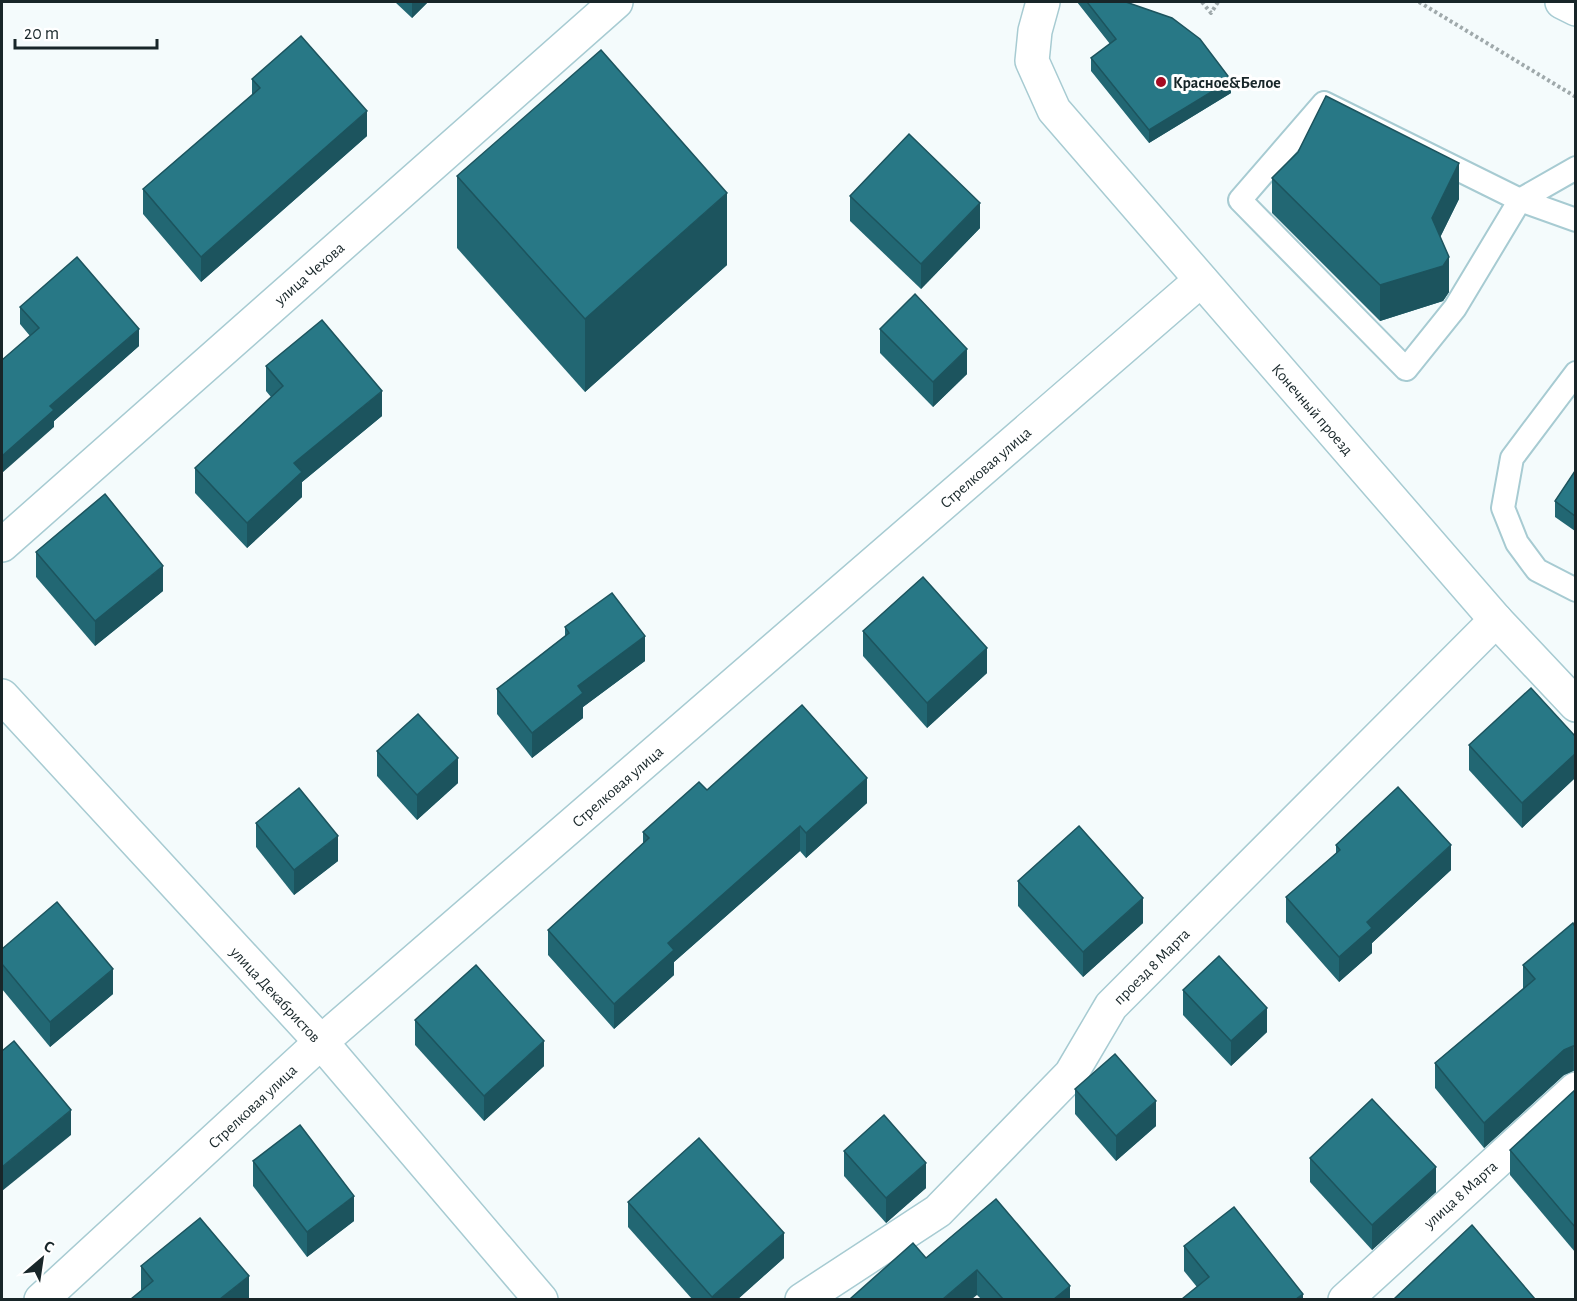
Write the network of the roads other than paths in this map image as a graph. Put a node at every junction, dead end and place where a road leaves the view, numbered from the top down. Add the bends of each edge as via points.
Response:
1 (616, 2) edge
2 (1043, 2) edge
3 (1562, 2) edge
4 (1575, 9) edge
5 (1575, 168) edge
6 (1520, 200) junction
7 (1575, 220) edge
8 (1201, 280) junction
9 (1575, 373) edge
10 (2, 544) edge
11 (1575, 590) edge
12 (1496, 620) junction
13 (2, 696) edge
14 (1575, 705) edge
15 (321, 1042) junction
16 (1575, 1089) edge
17 (41, 1299) edge
18 (541, 1299) edge
19 (802, 1299) edge
20 (1345, 1299) edge

1 - 10 street, улица Чехова
2 - 8 street, Конечный проезд via 1032,61 1054,110
3 - 4 street
5 - 6 lane
6 - 6 lane via 1324,104 1240,200 1407,369 1455,308
6 - 7 lane
8 - 12 street, Конечный проезд
8 - 15 street, Стрелковая улица
9 - 11 lane via 1512,459 1503,508 1517,543 1537,570
12 - 14 street, Конечный проезд
12 - 19 street, проезд 8 Марта via 1111,1006 1071,1074 938,1211
13 - 15 street, улица Декабристов
15 - 17 street, Стрелковая улица
15 - 18 street, улица Декабристов
16 - 20 street, улица 8 Марта

